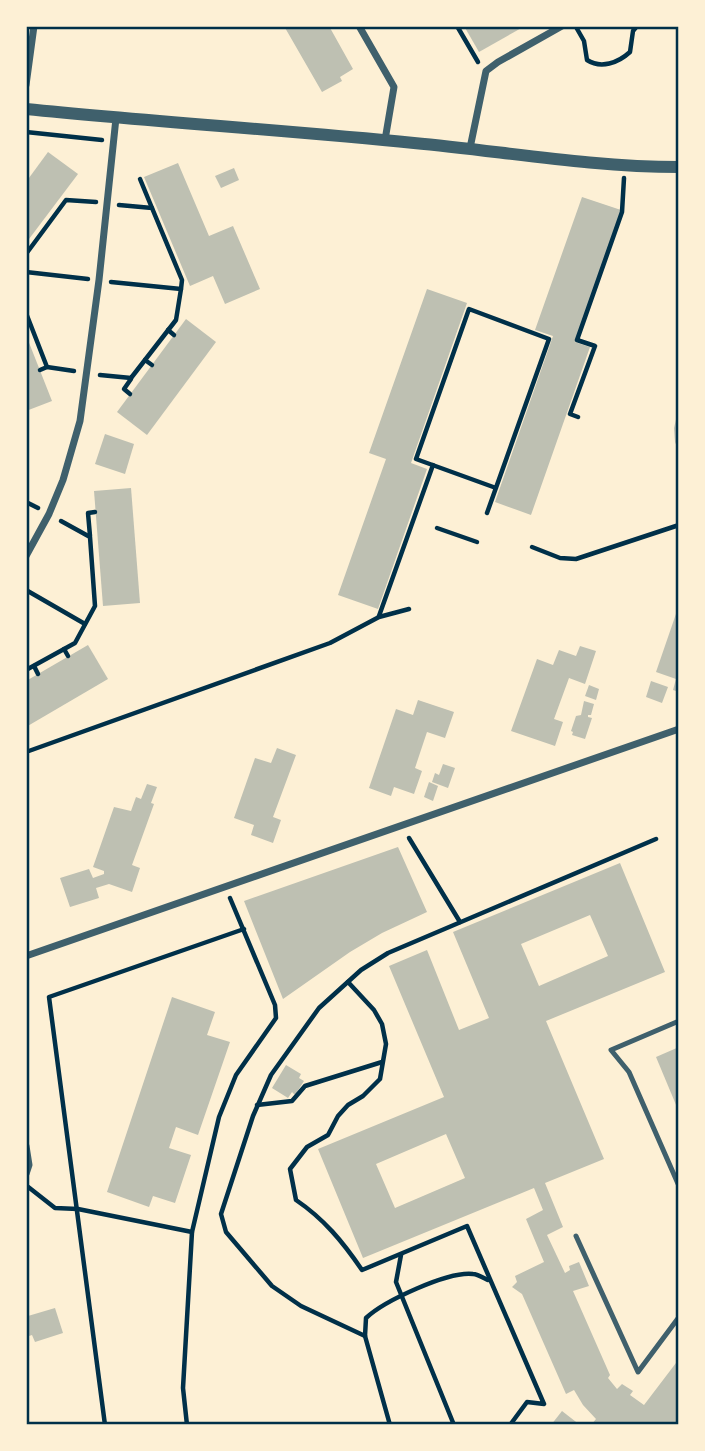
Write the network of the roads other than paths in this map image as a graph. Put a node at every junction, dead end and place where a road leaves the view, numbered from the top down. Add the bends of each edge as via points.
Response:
1 (34, 26) edge
2 (359, 26) edge
3 (562, 26) edge
4 (26, 85) edge
5 (26, 109) edge
6 (116, 118) junction
7 (385, 140) junction
8 (470, 148) junction
9 (679, 167) edge
10 (26, 556) edge
11 (679, 729) edge
12 (26, 956) edge
13 (679, 1021) edge
14 (26, 1146) edge
15 (26, 1174) edge
16 (679, 1186) edge
17 (576, 1236) dead end
18 (679, 1317) edge

1 - 4 street
2 - 7 street via 394,87
3 - 8 street via 486,71
5 - 6 street
6 - 7 street
6 - 10 street via 80,421 49,514
7 - 8 street
8 - 9 street
11 - 12 street
13 - 16 lane via 611,1050 629,1072
14 - 15 street
17 - 18 lane via 638,1372

